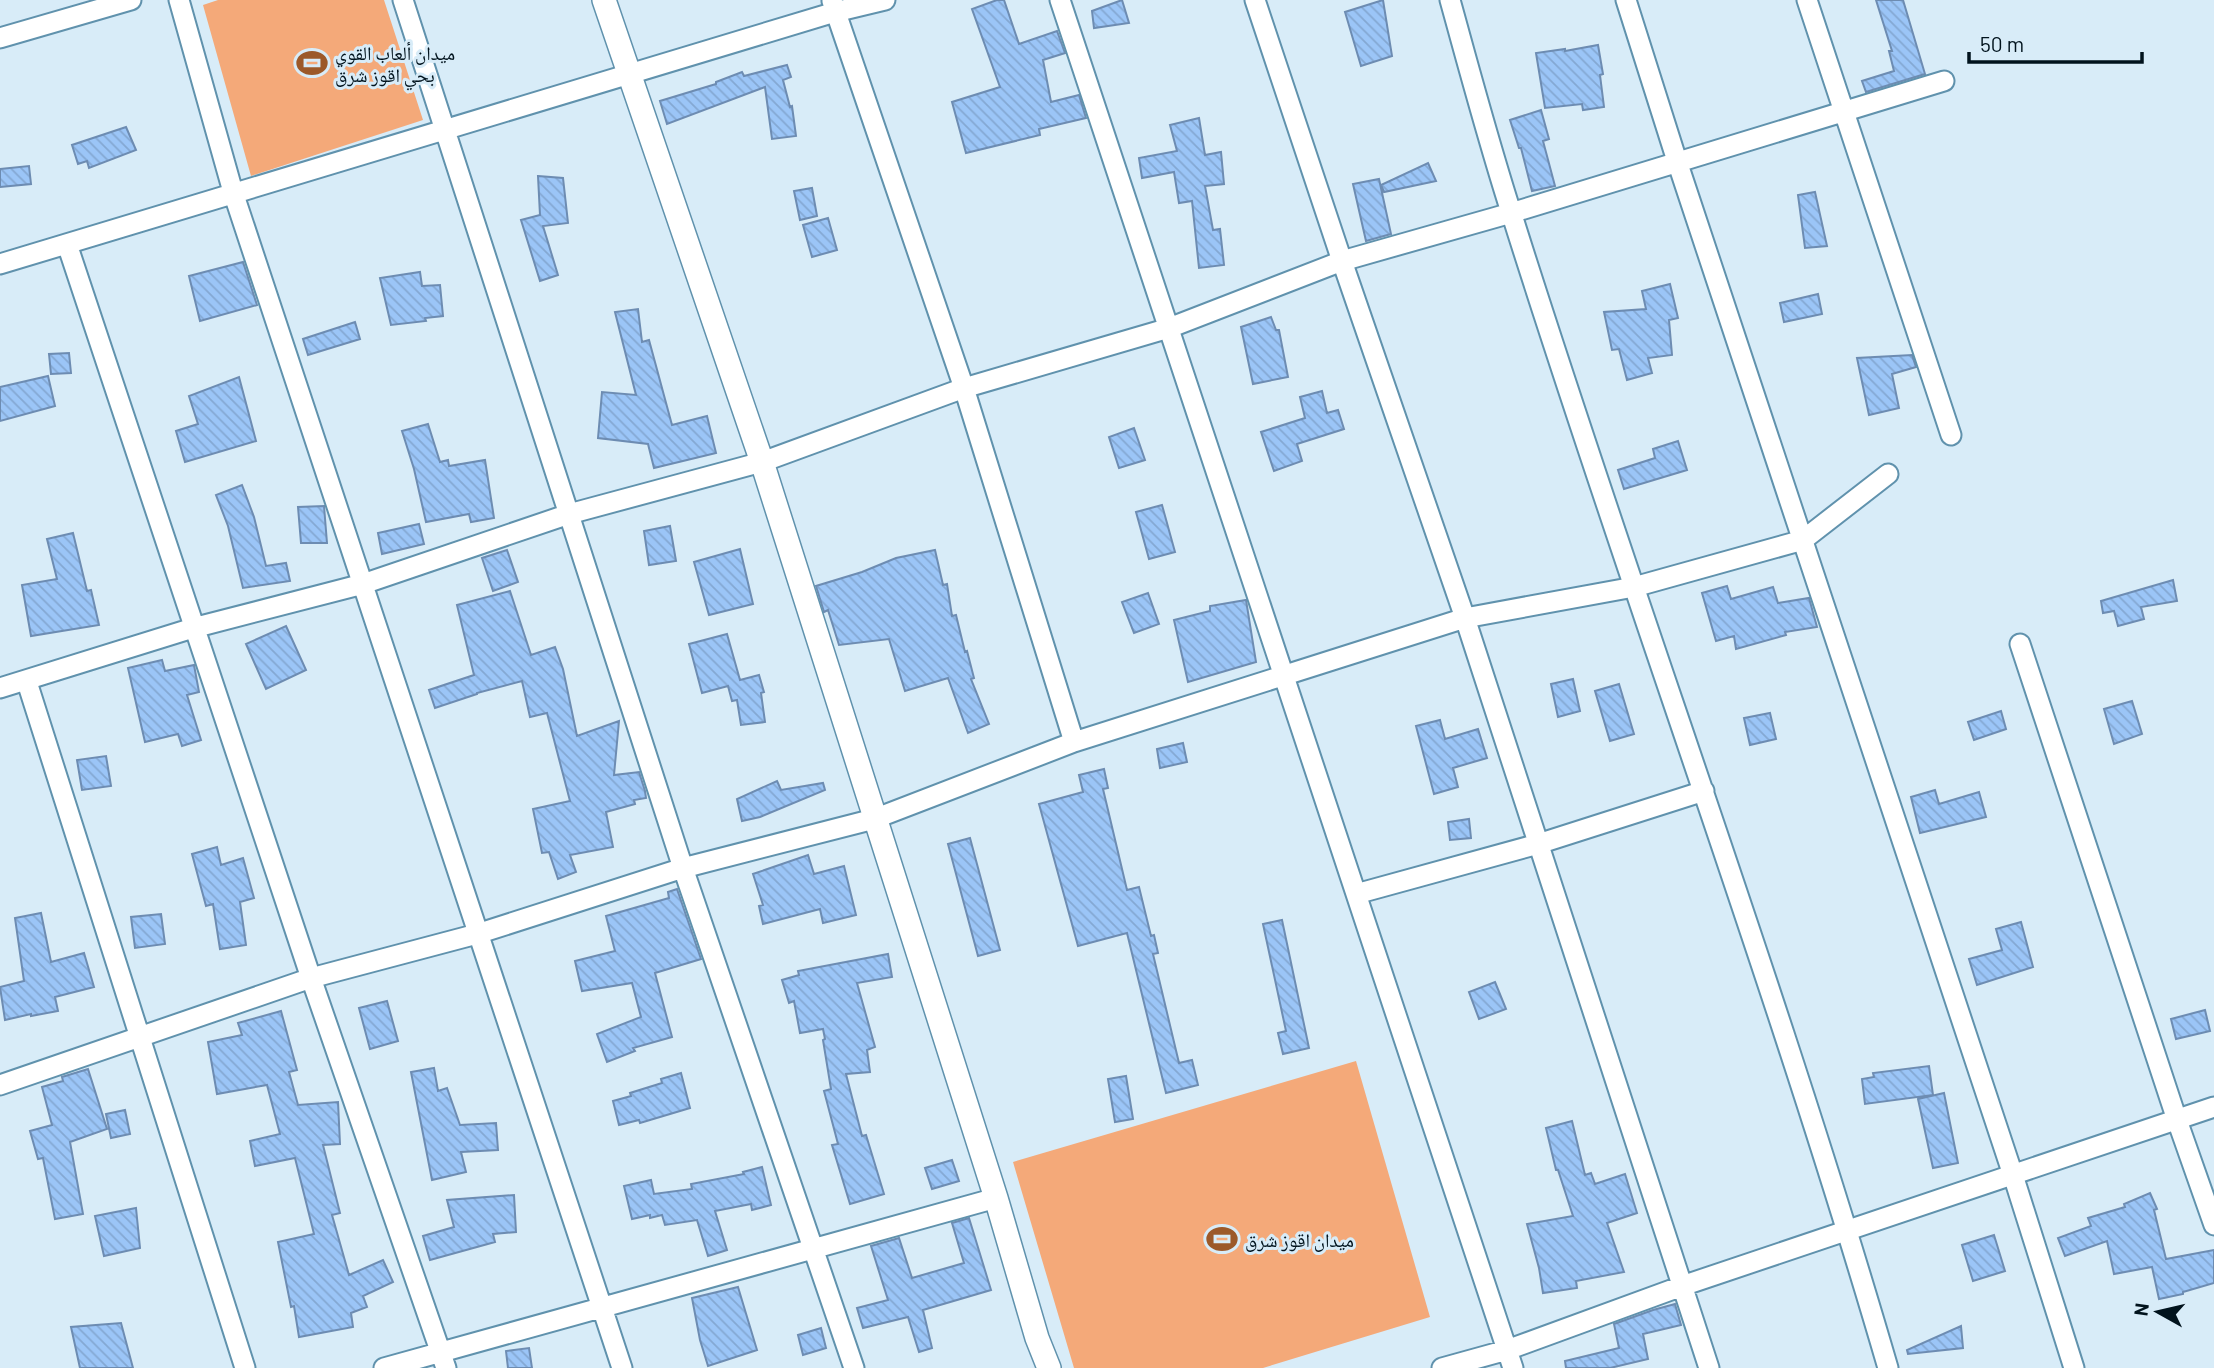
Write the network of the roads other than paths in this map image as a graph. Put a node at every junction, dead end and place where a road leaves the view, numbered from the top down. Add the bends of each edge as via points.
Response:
1 (131, 0) edge
2 (179, 0) edge
3 (403, 0) edge
4 (604, 0) edge
5 (885, 0) edge
6 (1060, 0) edge
7 (1255, 0) edge
8 (1450, 0) edge
9 (1626, 0) edge
10 (1807, 0) edge
11 (833, 6) edge
12 (0, 37) edge
13 (628, 75) junction
14 (1944, 80) dead end
15 (1844, 110) junction
16 (445, 129) junction
17 (1677, 161) junction
18 (233, 192) junction
19 (1511, 213) junction
20 (66, 244) junction
21 (1342, 261) junction
22 (0, 264) edge
23 (1169, 328) junction
24 (964, 388) junction
25 (1951, 435) dead end
26 (762, 462) junction
27 (1888, 474) dead end
28 (569, 514) junction
29 (1803, 540) junction
30 (363, 584) junction
31 (1634, 587) junction
32 (1465, 618) junction
33 (193, 628) junction
34 (2020, 644) dead end
35 (1284, 677) junction
36 (27, 682) junction
37 (0, 688) edge
38 (1074, 742) junction
39 (1704, 791) junction
40 (874, 819) junction
41 (1538, 844) junction
42 (683, 868) junction
43 (1356, 894) junction
44 (477, 934) junction
45 (311, 978) junction
46 (140, 1036) junction
47 (0, 1085) edge
48 (2214, 1107) edge
49 (2177, 1120) junction
50 (2013, 1175) junction
51 (996, 1198) junction
52 (2214, 1225) edge
53 (1848, 1230) junction
54 (814, 1249) junction
55 (1682, 1286) junction
56 (602, 1308) junction
57 (1510, 1359) edge
58 (443, 1360) edge
59 (245, 1368) edge
60 (384, 1368) edge
61 (622, 1368) edge
62 (854, 1368) edge
63 (1049, 1368) edge
64 (1441, 1368) edge
65 (1709, 1368) edge
66 (1888, 1368) edge
67 (2074, 1368) edge

1 - 12 street
2 - 18 street
3 - 16 street
4 - 13 street
5 - 11 street
6 - 23 street
7 - 21 street
8 - 19 street
9 - 17 street
10 - 15 street
11 - 13 street
11 - 24 street
13 - 16 street
13 - 26 street
14 - 15 street
15 - 17 street
15 - 25 street
16 - 18 street
16 - 28 street
17 - 19 street
17 - 29 street
18 - 20 street
18 - 30 street
19 - 21 street
19 - 31 street
20 - 22 street
20 - 33 street
21 - 23 street
21 - 32 street
23 - 24 street
23 - 35 street
24 - 26 street
24 - 38 street
26 - 28 street
26 - 40 street
27 - 29 street
28 - 30 street
28 - 42 street
29 - 31 street
29 - 50 street
30 - 33 street
30 - 44 street
31 - 32 street
31 - 39 street
32 - 35 street
32 - 41 street
33 - 36 street
33 - 45 street
34 - 49 street
35 - 38 street
35 - 43 street
36 - 37 street
36 - 46 street
38 - 40 street
39 - 41 street
39 - 53 street
40 - 42 street
40 - 51 street
41 - 43 street
41 - 55 street
42 - 44 street
42 - 54 street
43 - 57 street
44 - 45 street
44 - 56 street
45 - 46 street
45 - 58 street
46 - 47 street
46 - 59 street
48 - 49 street
49 - 50 street
49 - 52 street
50 - 53 street
50 - 67 street
51 - 54 street
51 - 63 street
53 - 55 street
53 - 66 street
54 - 56 street
54 - 62 street
55 - 57 street
55 - 65 street
56 - 58 street
56 - 61 street
57 - 64 street
58 - 60 street

